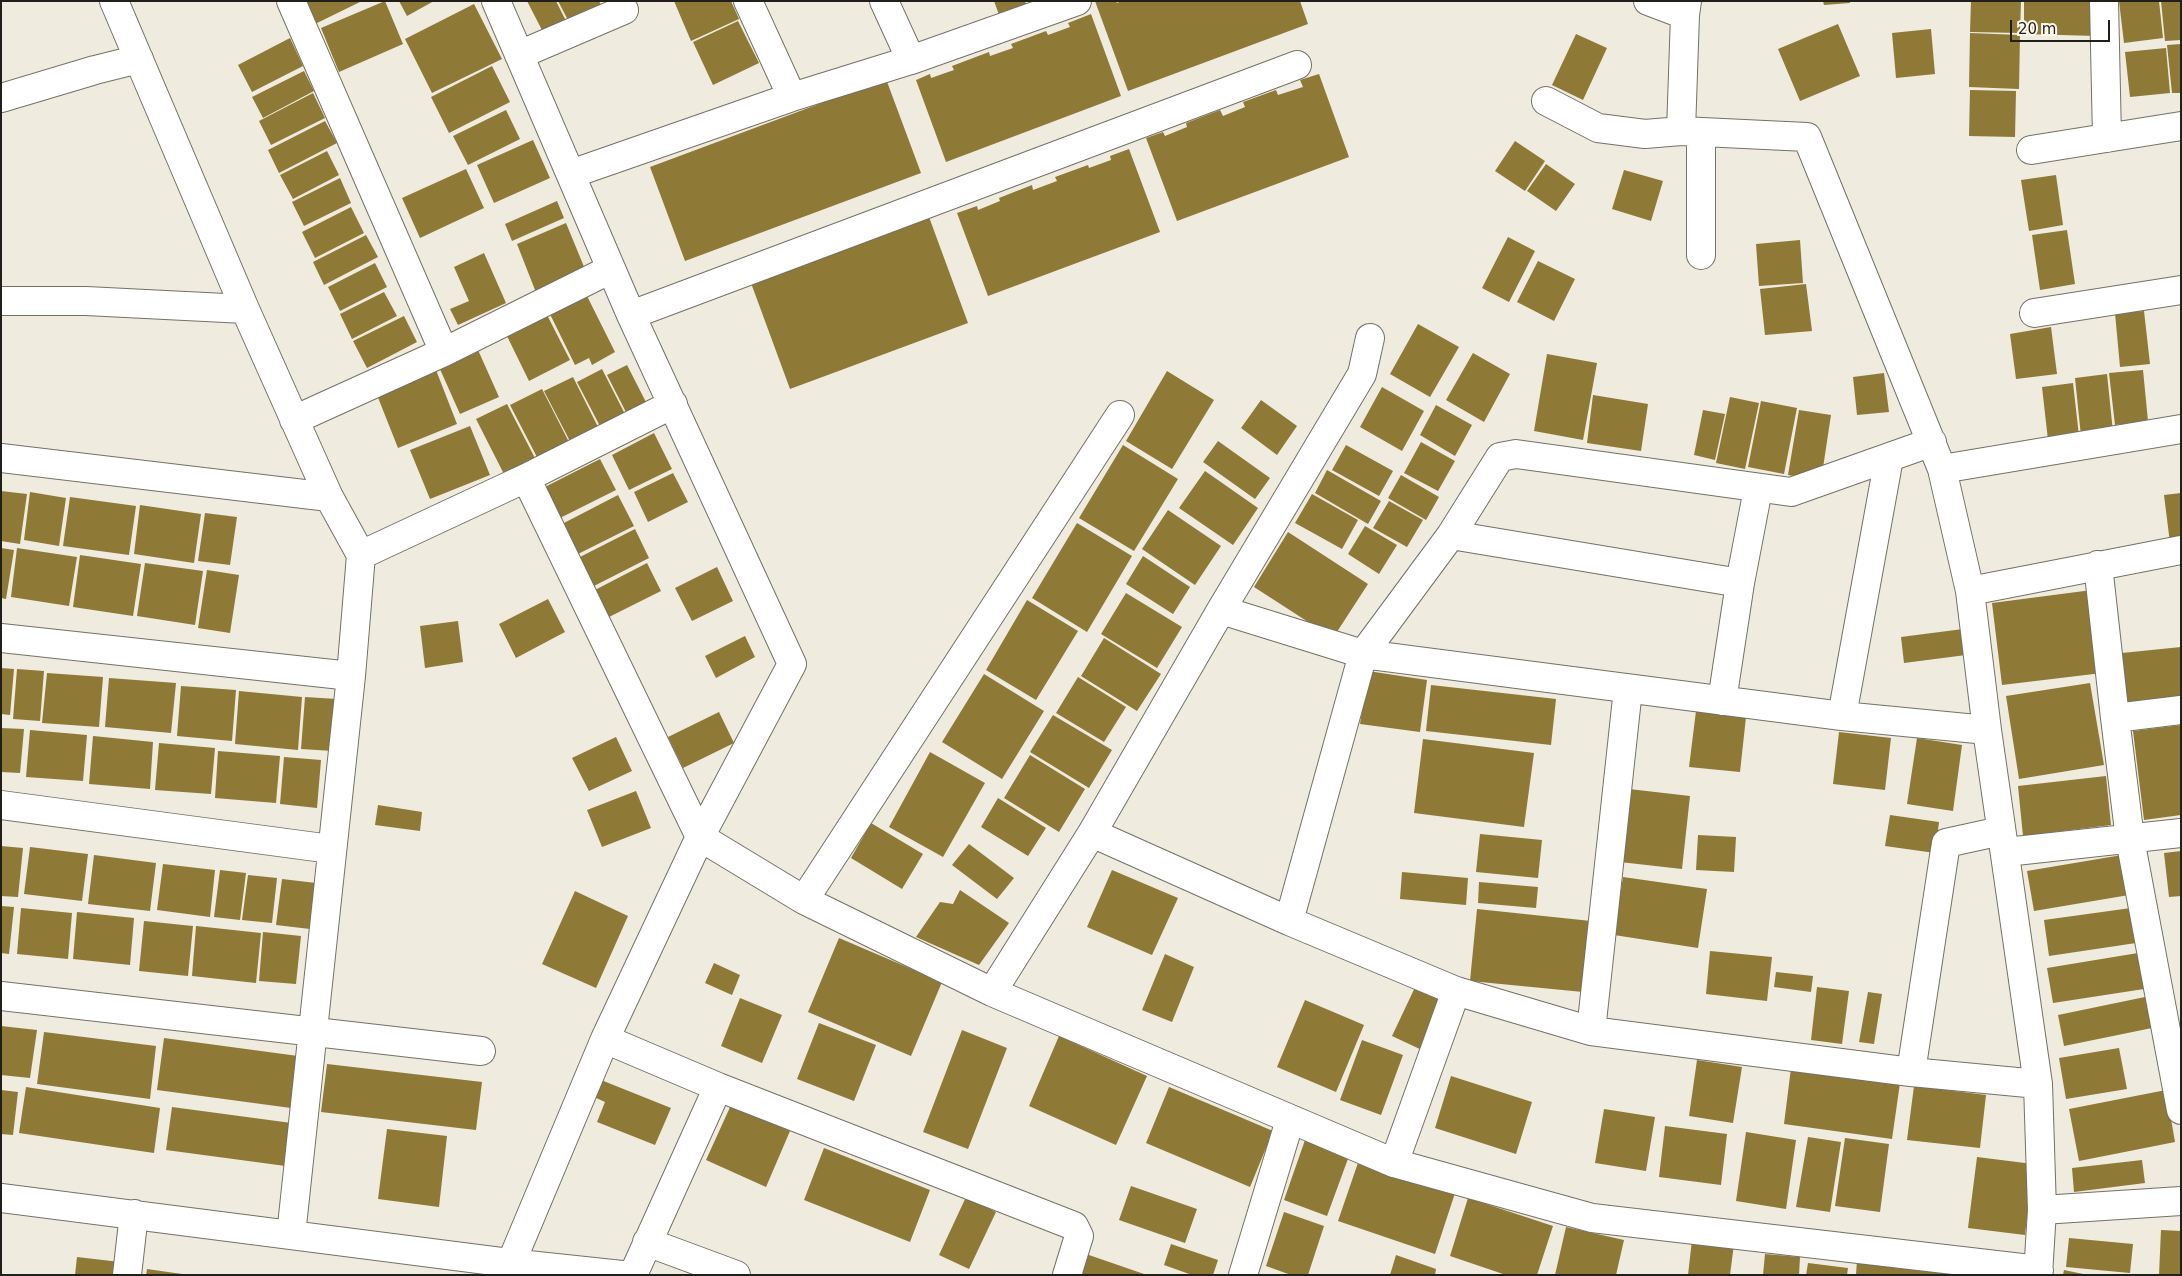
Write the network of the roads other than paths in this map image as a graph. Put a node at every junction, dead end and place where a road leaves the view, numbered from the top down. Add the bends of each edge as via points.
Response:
1 (114, 1) edge
2 (291, 1) edge
3 (496, 1) edge
4 (748, 1) edge
5 (884, 1) edge
6 (1077, 1) edge
7 (1648, 1) edge
8 (2104, 1) edge
9 (1686, 8) edge
10 (624, 10) dead end
11 (519, 55) junction
12 (139, 59) junction
13 (911, 60) junction
14 (1297, 65) dead end
15 (792, 97) junction
16 (1, 98) edge
17 (1546, 101) dead end
18 (2181, 126) edge
19 (1691, 132) junction
20 (2107, 138) junction
21 (2031, 150) dead end
22 (571, 174) junction
23 (1701, 255) dead end
24 (611, 269) junction
25 (2181, 290) edge
26 (1, 301) edge
27 (245, 309) junction
28 (2034, 313) dead end
29 (631, 315) junction
30 (1370, 338) dead end
31 (444, 352) junction
32 (673, 404) junction
33 (1120, 414) dead end
34 (294, 420) junction
35 (2181, 429) edge
36 (1932, 442) junction
37 (1, 458) edge
38 (1889, 458) junction
39 (1942, 469) junction
40 (526, 478) junction
41 (1758, 489) junction
42 (329, 497) junction
43 (1451, 535) junction
44 (2181, 550) edge
45 (361, 555) junction
46 (2098, 565) junction
47 (1740, 583) junction
48 (1970, 591) junction
49 (1220, 610) junction
50 (1, 638) edge
51 (1363, 654) junction
52 (351, 676) junction
53 (1628, 689) junction
54 (1722, 701) junction
55 (2181, 710) edge
56 (1842, 716) junction
57 (2114, 718) junction
58 (1987, 730) junction
59 (1, 805) edge
60 (1092, 833) junction
61 (2181, 833) edge
62 (700, 836) junction
63 (2130, 839) junction
64 (2003, 842) junction
65 (331, 849) junction
66 (804, 900) junction
67 (1289, 921) junction
68 (1456, 991) junction
69 (992, 992) junction
70 (1, 996) edge
71 (312, 1031) junction
72 (1591, 1031) junction
73 (605, 1038) junction
74 (481, 1051) dead end
75 (2176, 1060) edge
76 (1912, 1072) junction
77 (2038, 1084) junction
78 (718, 1087) junction
79 (2181, 1110) edge
80 (1290, 1120) junction
81 (1394, 1163) junction
82 (1, 1198) edge
83 (2181, 1201) edge
84 (2042, 1210) junction
85 (134, 1214) junction
86 (290, 1235) junction
87 (647, 1242) junction
88 (508, 1269) edge
89 (2039, 1273) edge
90 (127, 1275) edge
91 (622, 1275) edge
92 (633, 1275) edge
93 (736, 1275) edge
94 (1067, 1275) edge
95 (1242, 1275) edge

1 - 12 street
2 - 31 street
3 - 11 street
4 - 15 street
5 - 13 street
6 - 13 street
7 - 9 street
8 - 20 street
9 - 19 street
10 - 11 street
11 - 22 street
12 - 16 street
12 - 27 street
13 - 15 street
14 - 29 street
15 - 22 street
17 - 19 street via 1598,128 1645,134
18 - 20 street
19 - 23 street
19 - 36 street via 1807,137
20 - 21 street
22 - 24 street
24 - 29 street
24 - 31 street
25 - 28 street
26 - 27 street via 86,301
27 - 34 street
29 - 32 street
30 - 49 street via 1362,374
31 - 34 street
32 - 40 street
32 - 62 street via 792,664
33 - 66 street
34 - 42 street
35 - 39 street
36 - 38 street
36 - 39 street
37 - 42 street
38 - 41 street via 1791,492
38 - 56 street
39 - 48 street
40 - 45 street
40 - 62 street
41 - 43 street via 1516,454 1500,457
41 - 47 street
42 - 45 street
43 - 47 street
43 - 51 street
44 - 46 street
45 - 52 street
46 - 48 street
46 - 57 street
47 - 54 street
48 - 58 street
49 - 51 street
49 - 60 street
50 - 52 street
51 - 53 street
51 - 67 street
52 - 65 street
53 - 54 street
53 - 72 street
54 - 56 street
55 - 57 street
56 - 58 street
57 - 63 street
58 - 64 street
59 - 65 street
60 - 67 street
60 - 69 street
61 - 63 street
62 - 66 street
62 - 73 street
63 - 64 street
63 - 75 street
64 - 76 street via 1946,843
64 - 77 street
65 - 71 street
66 - 69 street
67 - 68 street
68 - 72 street
68 - 81 street
69 - 80 street
70 - 71 street
71 - 74 street
71 - 86 street
72 - 76 street
73 - 78 street
73 - 88 street
75 - 79 street
76 - 77 street
77 - 84 street
78 - 87 street
78 - 94 street via 1074,1226 1079,1236
80 - 81 street
80 - 95 street
81 - 89 street via 1592,1218
82 - 85 street
83 - 84 street
84 - 89 street
85 - 86 street
85 - 90 street
86 - 88 street
87 - 92 street
87 - 93 street
88 - 91 street

